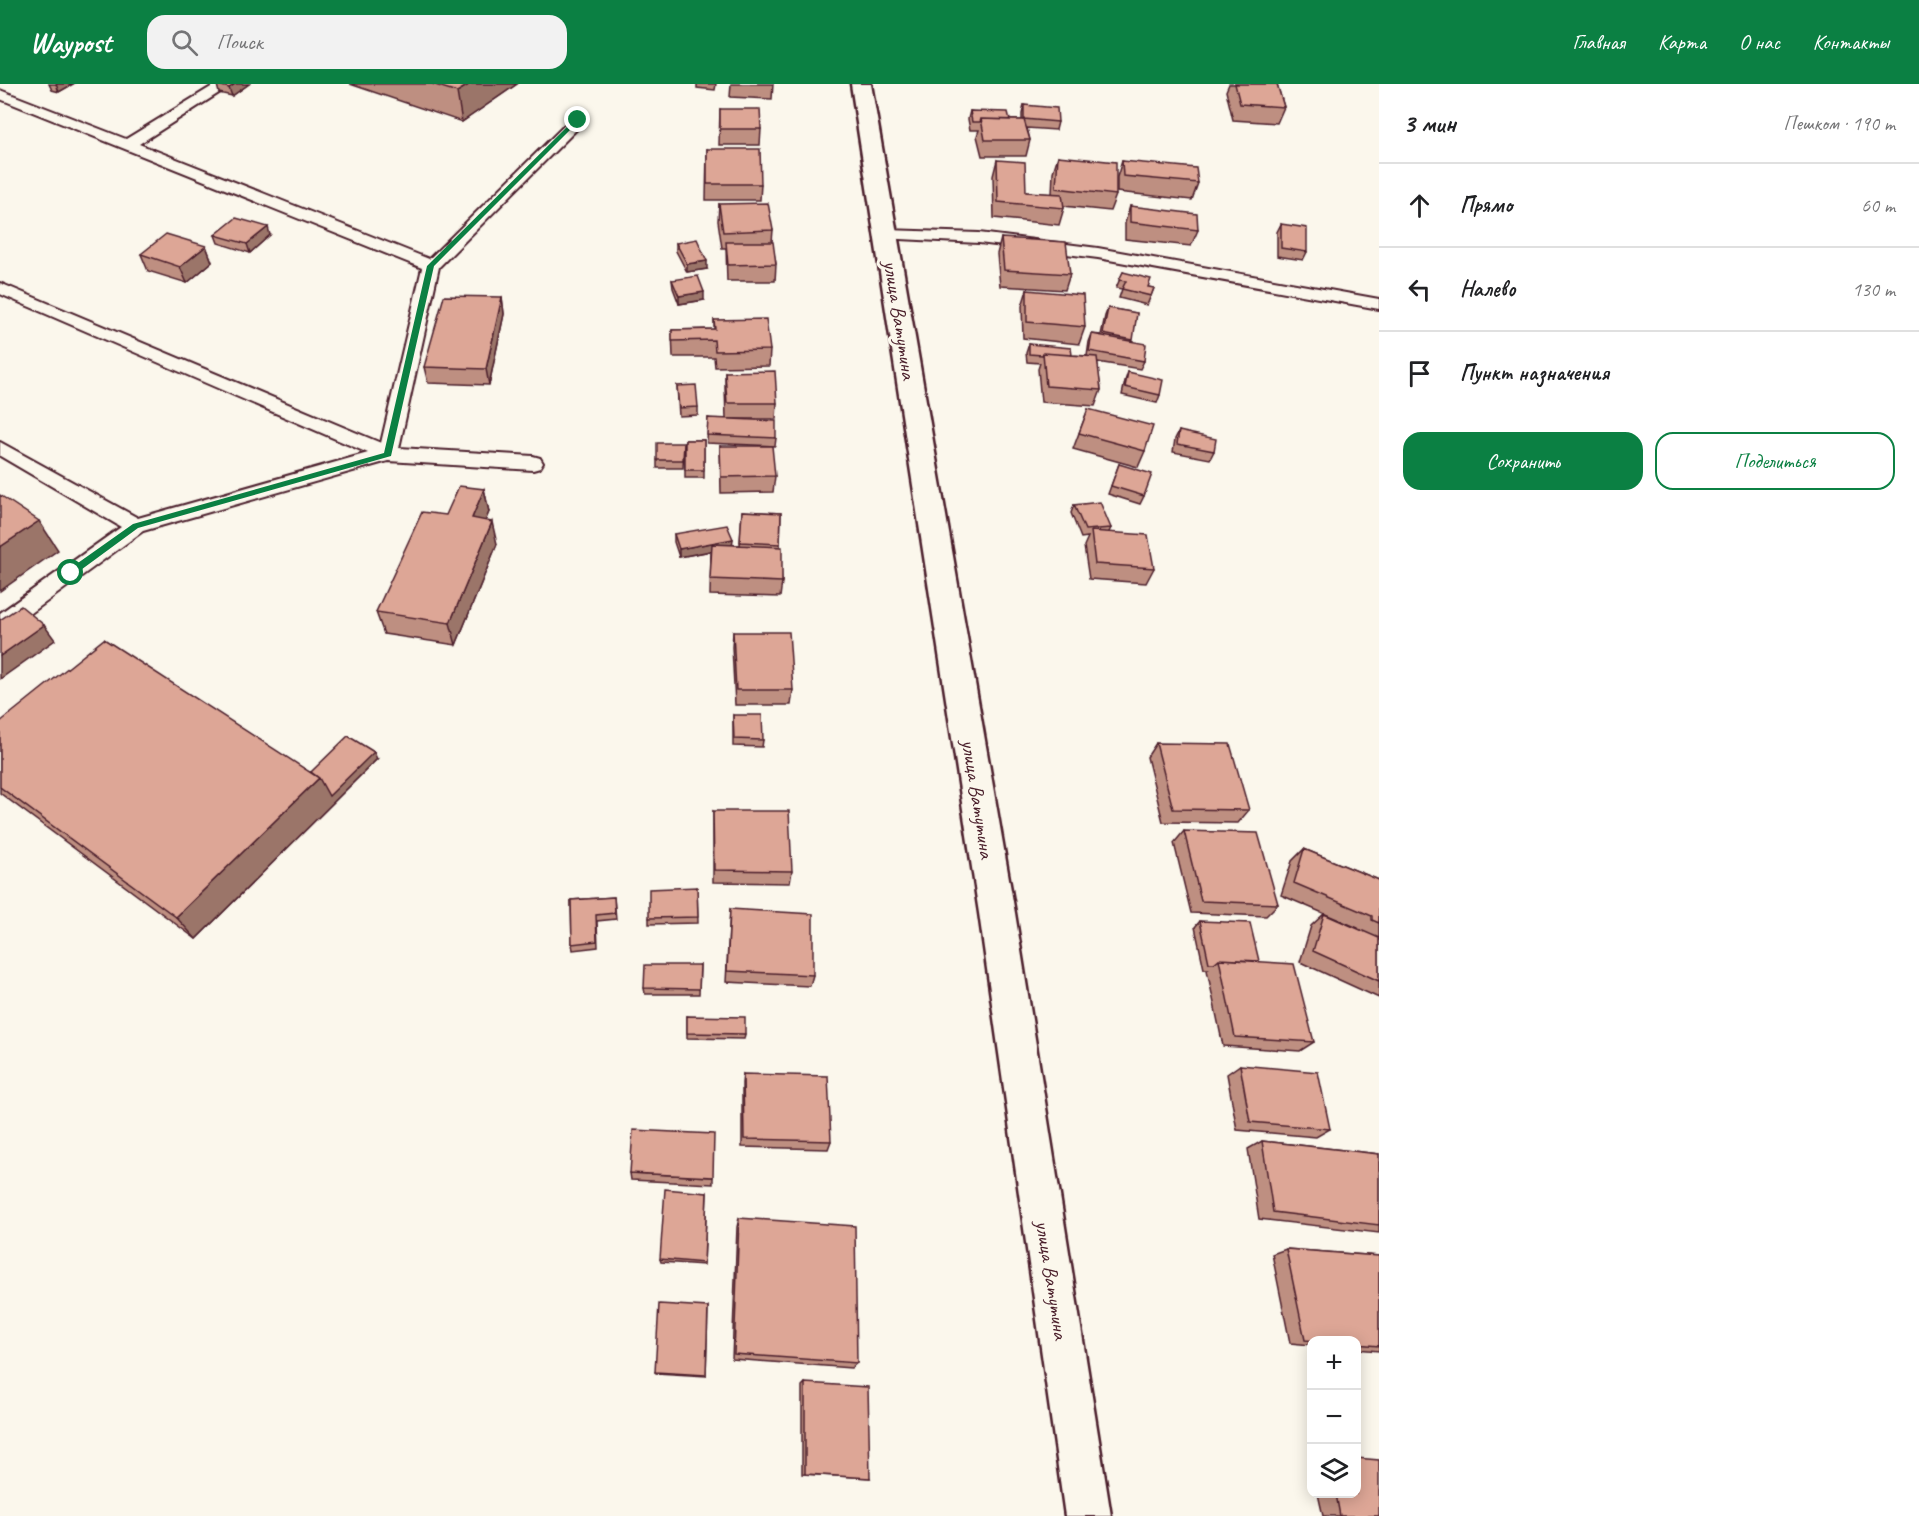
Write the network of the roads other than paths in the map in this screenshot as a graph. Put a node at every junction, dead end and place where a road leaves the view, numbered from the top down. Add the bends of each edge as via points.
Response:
1 (226, 84) edge
2 (861, 84) edge
3 (0, 94) edge
4 (578, 120) dead end
5 (127, 146) junction
6 (886, 235) junction
7 (431, 266) junction
8 (0, 288) edge
9 (1379, 304) edge
10 (0, 448) edge
11 (388, 454) junction
12 (533, 463) dead end
13 (136, 526) junction
14 (0, 624) edge
15 (1088, 1516) edge

1 - 5 lane
2 - 6 main road, улица Ватутина
3 - 5 lane
4 - 7 lane
5 - 7 lane
6 - 9 lane via 979,238 1098,253
6 - 15 main road, улица Ватутина via 995,901
7 - 11 lane
8 - 11 lane
10 - 13 lane
11 - 12 lane
11 - 13 lane
13 - 14 lane

